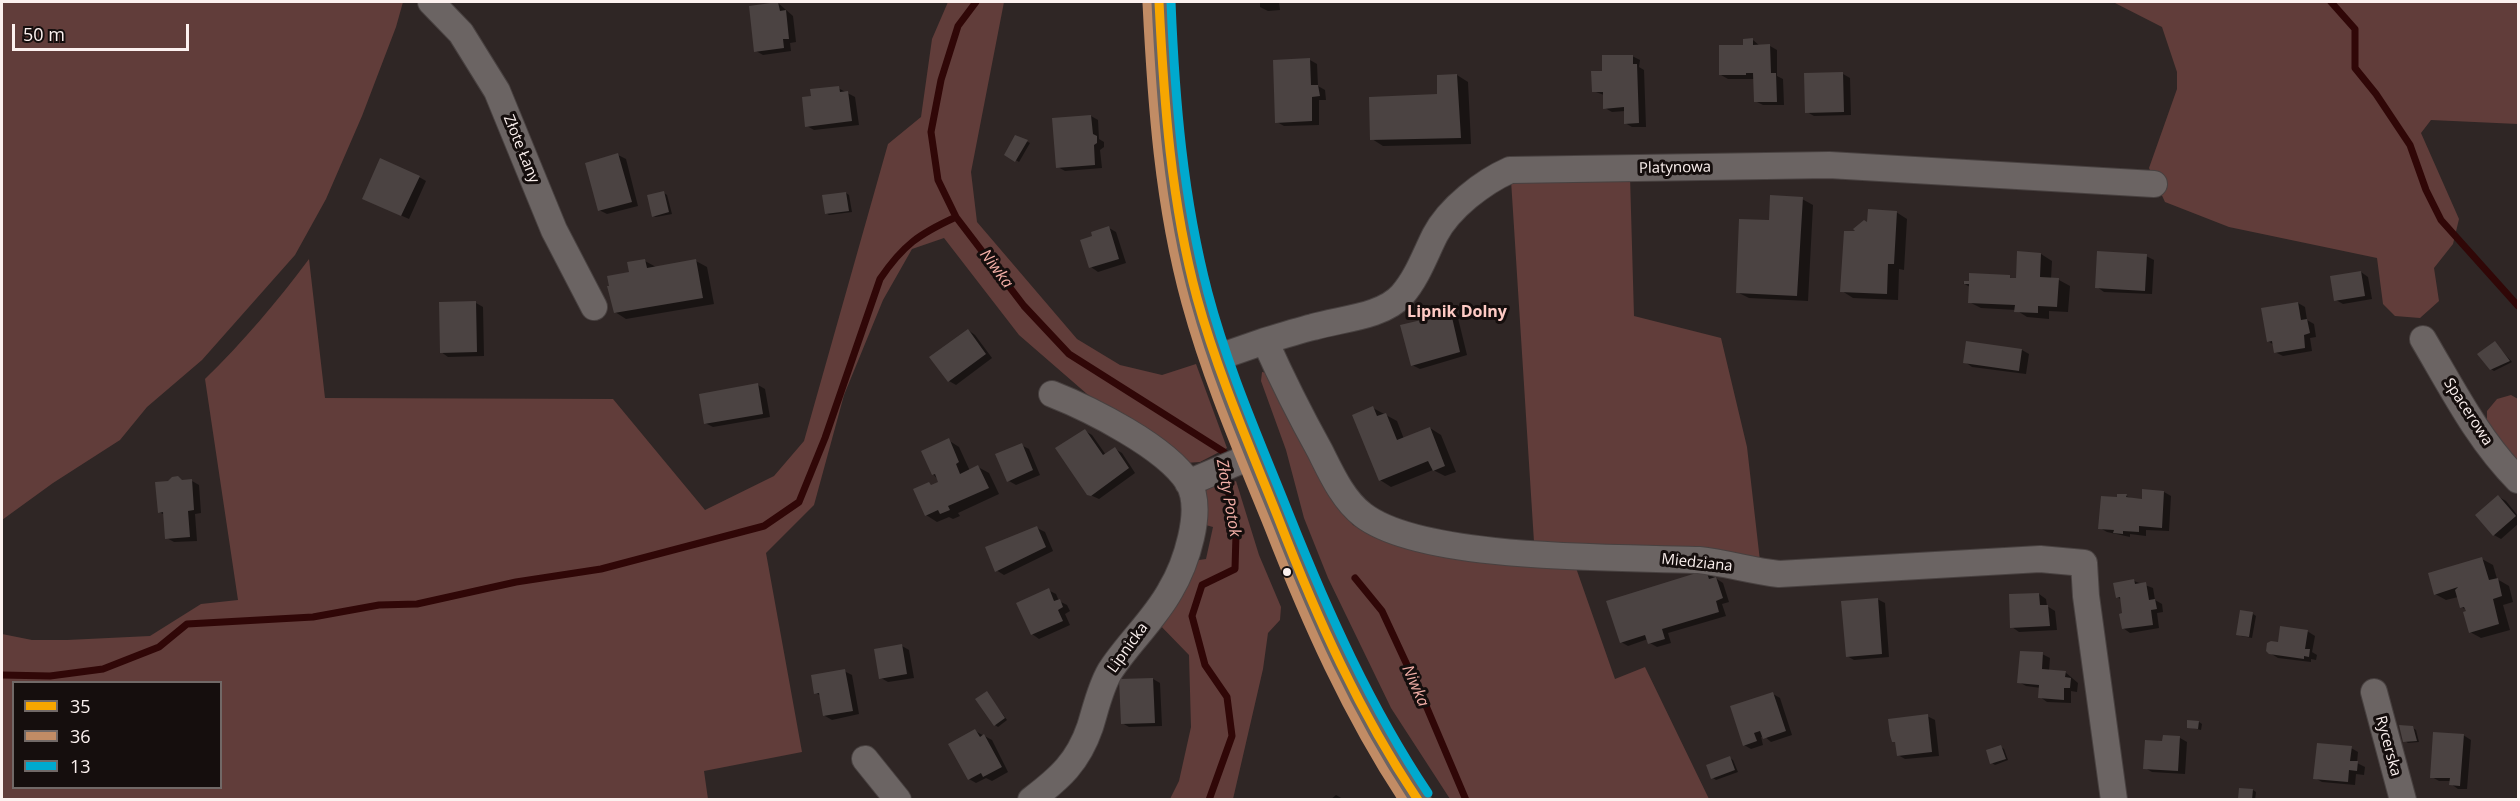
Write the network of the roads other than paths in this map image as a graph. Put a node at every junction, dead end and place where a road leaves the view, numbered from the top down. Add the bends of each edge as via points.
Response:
1 (431, 2) edge
2 (1159, 2) edge
3 (2154, 184) dead end
4 (594, 308) dead end
5 (2423, 339) dead end
6 (1265, 341) junction
7 (1216, 358) junction
8 (1052, 393) dead end
9 (1244, 459) junction
10 (1195, 479) junction
11 (2518, 480) edge
12 (2374, 692) dead end
13 (865, 759) dead end
14 (898, 800) edge
15 (1031, 800) edge
16 (1418, 800) edge
17 (2114, 800) edge
18 (2403, 800) edge

1 - 4 street, Złote Łany via 461,33 497,91 555,230
2 - 7 street via 1170,169 1197,301
3 - 6 street, Platynowa via 1829,165 1510,170 1457,207 1437,232 1402,296 1384,308 1358,317
5 - 11 street, Spacerowa via 2469,418
6 - 7 street
6 - 17 street, Miedziana via 1288,392 1347,498 1363,515 1412,536 1491,550 1698,560 1779,573 2040,559 2084,563
7 - 9 street
8 - 10 street via 1139,438
9 - 10 street
9 - 16 street via 1344,676
10 - 15 street, Lipnicka via 1188,553 1170,591 1109,673 1089,730 1070,768
12 - 18 street, Rycerska
13 - 14 street

